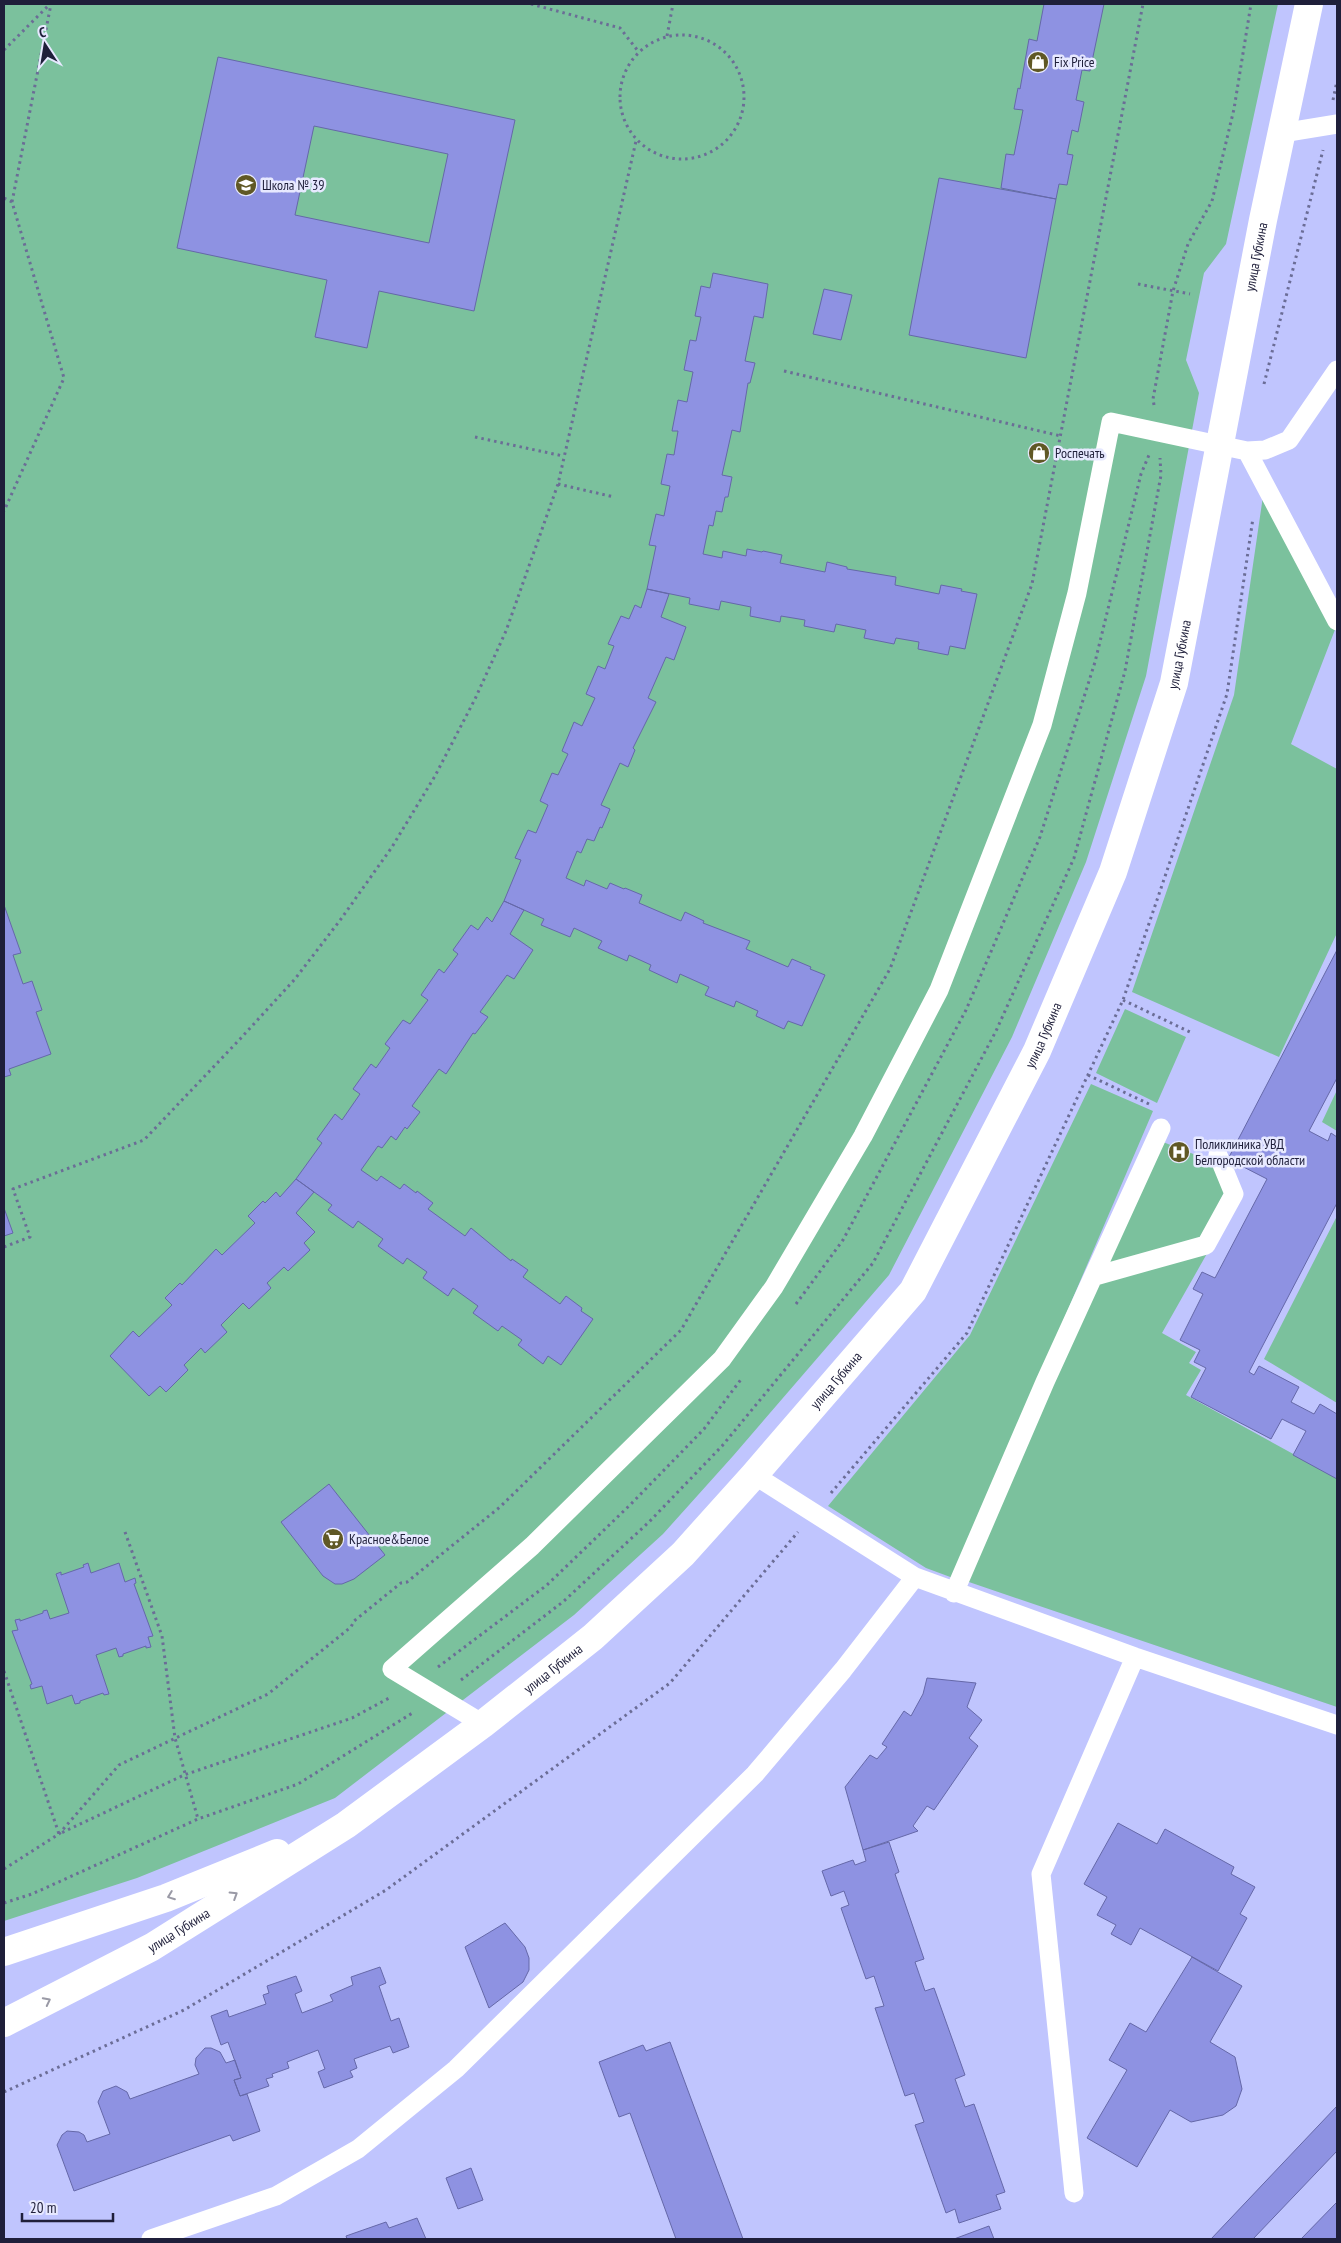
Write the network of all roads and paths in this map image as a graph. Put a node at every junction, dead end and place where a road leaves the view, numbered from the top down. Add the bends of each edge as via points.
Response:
1 (51, 4) edge
2 (531, 4) edge
3 (674, 4) edge
4 (1143, 4) edge
5 (1251, 4) edge
6 (1309, 4) edge
7 (667, 36) junction
8 (4, 50) edge
9 (638, 51) junction
10 (1337, 81) edge
11 (1332, 125) edge
12 (1282, 133) junction
13 (636, 141) junction
14 (4, 198) edge
15 (12, 202) junction
16 (1138, 284) dead end
17 (1173, 291) junction
18 (1190, 294) dead end
19 (1337, 370) edge
20 (784, 371) dead end
21 (1262, 393) dead end
22 (1158, 432) junction
23 (1061, 436) junction
24 (475, 437) dead end
25 (1218, 446) junction
26 (1247, 451) junction
27 (563, 456) junction
28 (558, 484) junction
29 (614, 497) dead end
30 (4, 511) edge
31 (1254, 516) dead end
32 (1337, 621) edge
33 (1123, 1000) junction
34 (1192, 1033) dead end
35 (1088, 1075) junction
36 (1159, 1109) dead end
37 (1161, 1128) dead end
38 (1218, 1155) dead end
39 (4, 1247) edge
40 (1095, 1276) junction
41 (791, 1311) dead end
42 (745, 1374) dead end
43 (754, 1475) junction
44 (814, 1513) junction
45 (125, 1532) dead end
46 (915, 1577) junction
47 (954, 1592) junction
48 (1135, 1657) junction
49 (4, 1670) edge
50 (416, 1684) junction
51 (440, 1697) junction
52 (482, 1724) junction
53 (1337, 1725) edge
54 (175, 1738) junction
55 (184, 1775) junction
56 (198, 1819) junction
57 (346, 1825) junction
58 (59, 1834) junction
59 (4, 1869) edge
60 (4, 1903) edge
61 (4, 1952) edge
62 (4, 2023) edge
63 (4, 2092) edge
64 (1074, 2193) dead end
65 (152, 2239) edge

1 - 8 path
1 - 15 path
2 - 9 path via 620,28
3 - 7 path
4 - 23 path
5 - 17 path via 1234,109 1212,201 1188,244
6 - 12 main road, улица Губкина
7 - 9 path
7 - 13 path via 700,36 728,53 743,82 743,115 726,143 697,159 664,158
9 - 13 path via 621,79 620,112
10 - 11 path
11 - 12 lane
11 - 21 path
12 - 25 main road, улица Губкина
13 - 27 path
14 - 15 path
15 - 30 path via 64,378
16 - 17 path
17 - 18 path
17 - 22 path via 1153,399
19 - 26 lane via 1289,440 1265,450
20 - 23 path
22 - 25 lane
22 - 41 path via 1141,474 1095,662 1036,846 966,1010 843,1240
22 - 50 lane via 1110,422 1077,593 1042,725 981,886 939,990 863,1136 779,1278 722,1359 532,1546 392,1669
22 - 51 path via 1161,475 1125,671 1074,858 996,1031 873,1263 722,1446 649,1522 564,1601
23 - 54 path via 1032,584 890,969 681,1330 492,1514 407,1582 401,1583 268,1694
24 - 27 path
25 - 26 lane
25 - 43 main road, улица Губкина via 1174,683 1113,872 1037,1051 913,1291
26 - 32 lane
27 - 28 path
28 - 29 path
28 - 39 path via 506,631 475,699 435,776 392,847 341,919 295,979 144,1140 12,1189 30,1237
31 - 33 path via 1227,694
33 - 34 path
33 - 35 path
35 - 36 path
35 - 44 path via 967,1333
37 - 40 lane
38 - 40 lane via 1234,1194 1206,1245
40 - 47 lane
42 - 50 path via 704,1429 547,1585
43 - 44 lane
43 - 52 main road, улица Губкина via 683,1554 600,1631
44 - 46 lane
44 - 63 path via 670,1682 386,1890 184,2010
45 - 54 path via 162,1636
46 - 47 lane
46 - 65 lane via 843,1670 755,1774 456,2069 358,2149 276,2196
47 - 48 lane
48 - 53 lane
48 - 64 lane via 1042,1874
49 - 58 path
50 - 51 lane
50 - 55 path via 352,1718
51 - 52 lane
51 - 56 path via 298,1784
52 - 57 main road, улица Губкина
54 - 55 path
54 - 58 path via 119,1765
55 - 56 path
55 - 58 path
56 - 60 path via 32,1894
57 -> 61 main road, улица Губкина via 166,1898
62 -> 57 main road, улица Губкина via 152,1947
58 - 59 path

